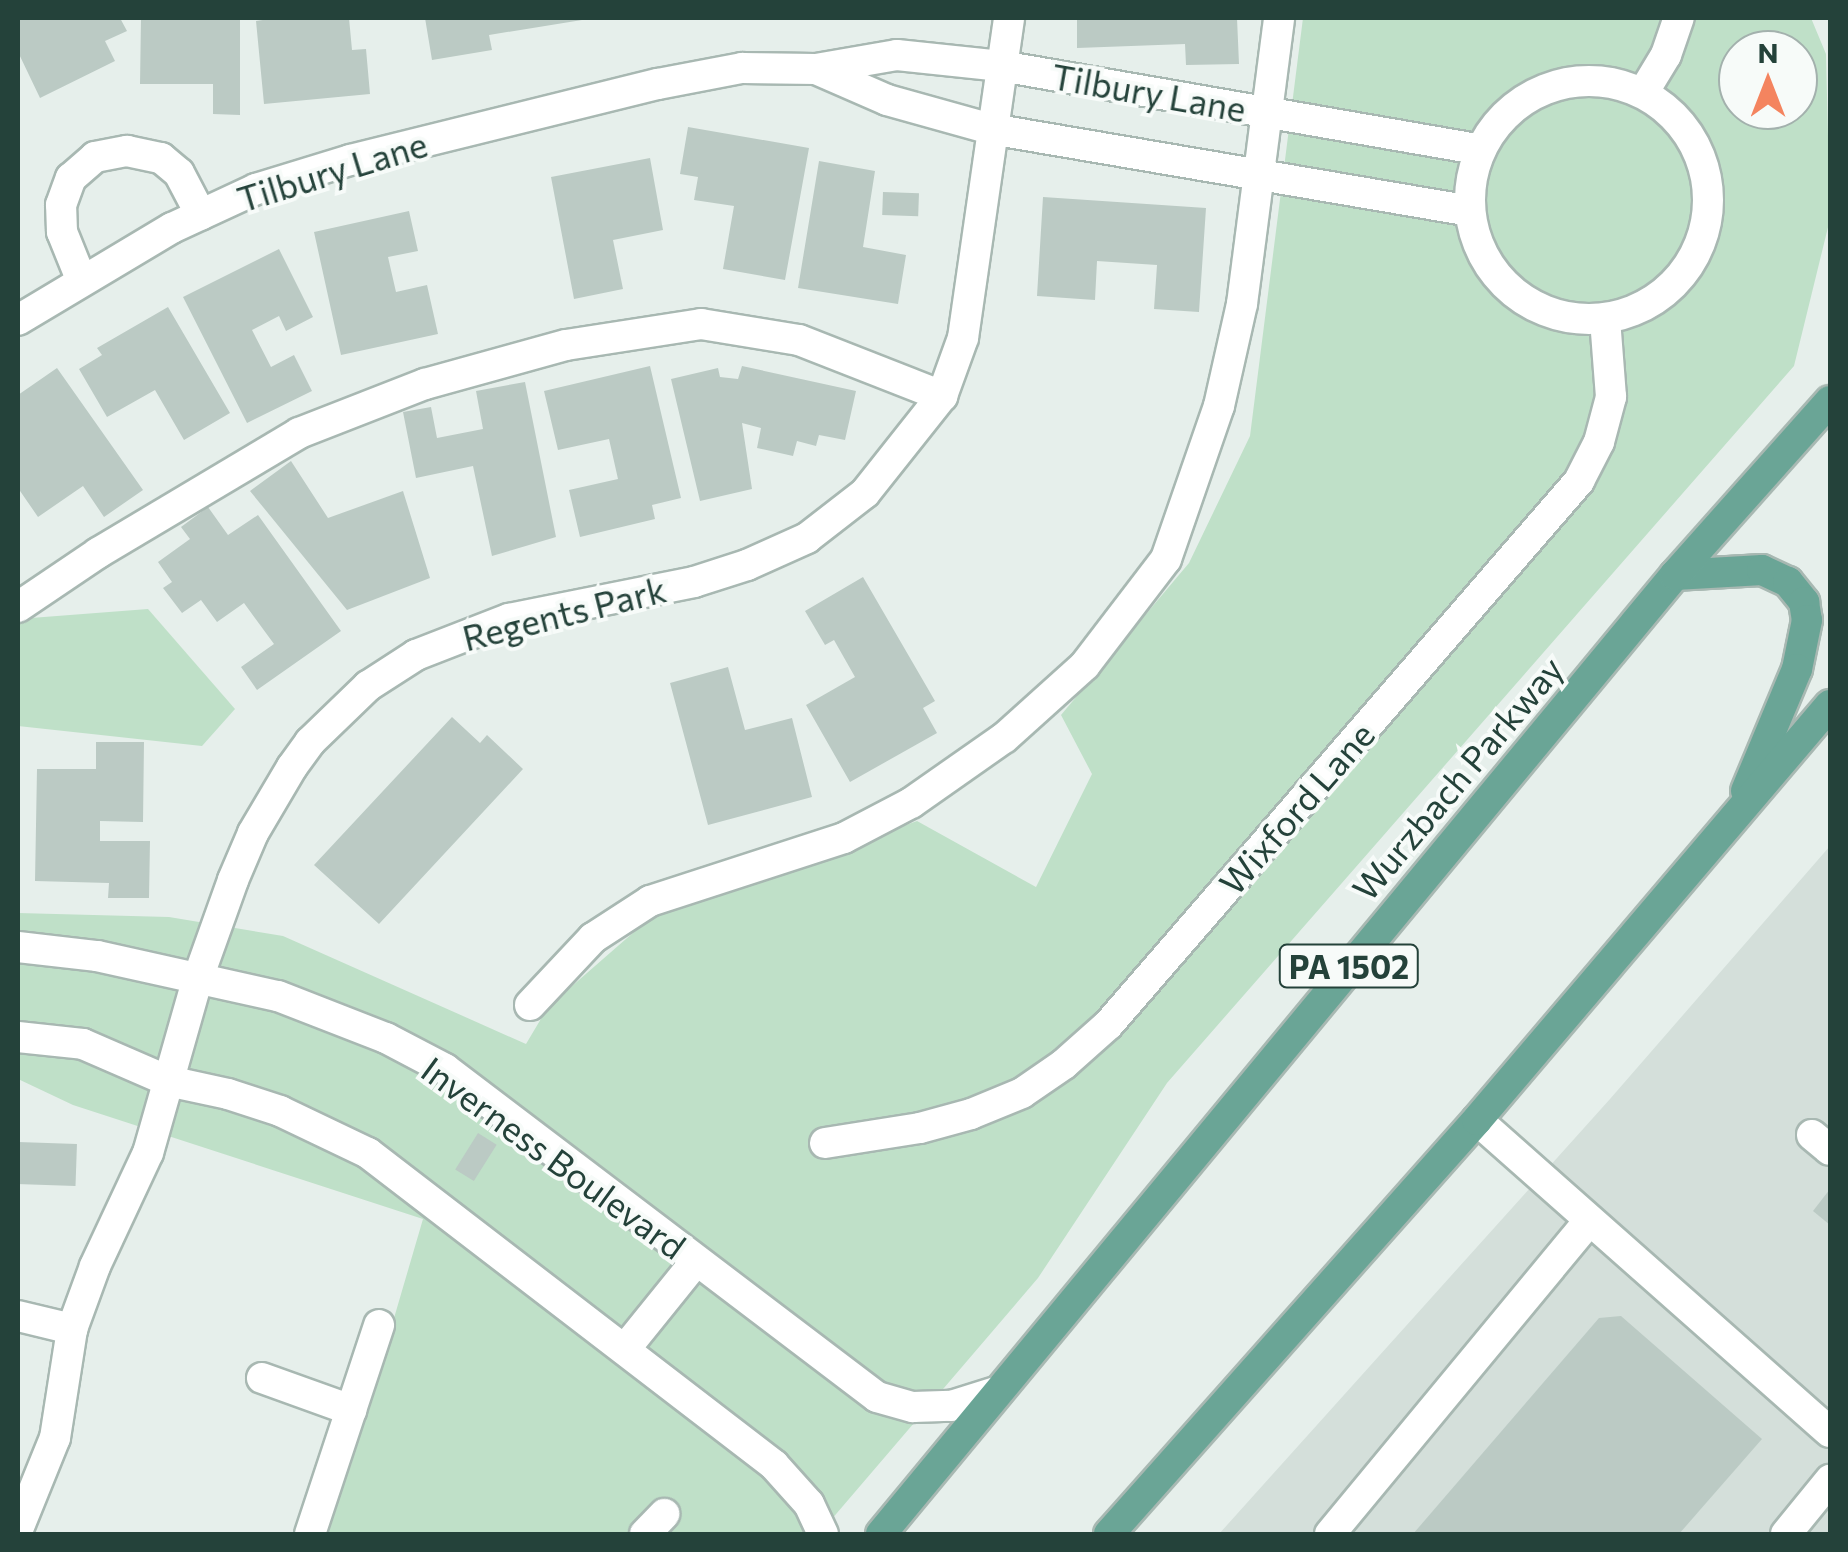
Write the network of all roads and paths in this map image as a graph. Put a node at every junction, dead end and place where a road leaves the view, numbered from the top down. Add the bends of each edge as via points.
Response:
1 (1009, 18) edge
2 (1279, 18) edge
3 (1679, 18) edge
4 (1002, 66) junction
5 (816, 68) junction
6 (1643, 92) junction
7 (1267, 112) junction
8 (991, 129) junction
9 (1480, 150) junction
10 (1259, 177) junction
11 (1469, 211) junction
12 (201, 215) junction
13 (82, 278) junction
14 (1606, 319) junction
15 (18, 320) edge
16 (942, 396) junction
17 (1829, 399) edge
18 (1675, 575) junction
19 (18, 607) edge
20 (1830, 706) edge
21 (1734, 819) junction
22 (18, 947) edge
23 (198, 978) junction
24 (530, 1005) dead end
25 (18, 1037) edge
26 (168, 1082) junction
27 (1477, 1120) junction
28 (825, 1143) dead end
29 (1590, 1221) junction
30 (696, 1261) junction
31 (18, 1316) edge
32 (378, 1325) dead end
33 (72, 1329) junction
34 (626, 1349) junction
35 (262, 1378) dead end
36 (999, 1391) junction
37 (351, 1410) junction
38 (1830, 1432) edge
39 (1830, 1480) edge
40 (18, 1529) edge
41 (310, 1534) edge
42 (823, 1534) edge
43 (881, 1534) edge
44 (1109, 1534) edge
45 (1330, 1534) edge
46 (1786, 1534) edge

1 - 4 street, Regents Park
2 - 7 street
3 - 6 street
4 - 5 street, Tilbury Lane via 897,55
4 - 7 street, Tilbury Lane
4 - 8 street, Regents Park
5 - 8 street, Tilbury Lane via 887,100
5 - 12 street, Tilbury Lane via 742,68 658,84 350,160
6 - 9 street via 1606,82 1550,88 1501,118
6 - 14 street via 1674,115 1696,146 1708,182 1708,220 1696,256 1673,286 1642,308
7 - 9 street, Tilbury Lane
7 - 10 street
8 - 10 street, Tilbury Lane
8 - 16 street, Regents Park via 975,274 963,338
9 - 11 street
10 - 11 street, Tilbury Lane
10 - 24 street via 1242,304 1219,406 1166,560 1085,665 1004,738 911,804 844,838 650,902 593,938
11 - 14 street via 1479,248 1500,281 1530,305 1566,318
12 - 13 street, Tilbury Lane
12 - 13 street, Tilbury Lane via 179,173 161,158 127,151 94,156 71,178 62,205 62,232
13 - 15 street, Tilbury Lane
14 - 28 street, Wixford Lane via 1611,397 1579,481 1108,1024 1064,1064 988,1107 920,1128
16 - 19 street via 799,340 702,324 566,345 425,384 299,434
16 - 23 street, Regents Park via 865,493 807,538 694,582 509,619 416,655 368,686 310,742 253,833
17 - 18 main road, Wurzbach Parkway / PA 1502
18 - 21 main road via 1762,570 1788,582 1804,602 1798,668
18 - 36 main road, Wurzbach Parkway / PA 1502
20 - 21 main road
21 - 27 main road
22 - 23 street, Inverness Boulevard
23 - 26 street, Regents Park
23 - 30 street, Inverness Boulevard via 338,1017 445,1069
25 - 26 street via 83,1044
26 - 33 street, Regents Park via 148,1153
26 - 34 street via 280,1111 368,1153
27 - 29 street
27 - 44 main road
29 - 38 street
29 - 45 street
30 - 34 street
30 - 36 street, Inverness Boulevard via 877,1397 913,1407 951,1406
31 - 33 street
32 - 37 street
33 - 40 street, Regents Park via 54,1438
34 - 42 street via 774,1465 808,1504
35 - 37 street
36 - 43 main road, Wurzbach Parkway / PA 1502
37 - 41 street
39 - 46 street

